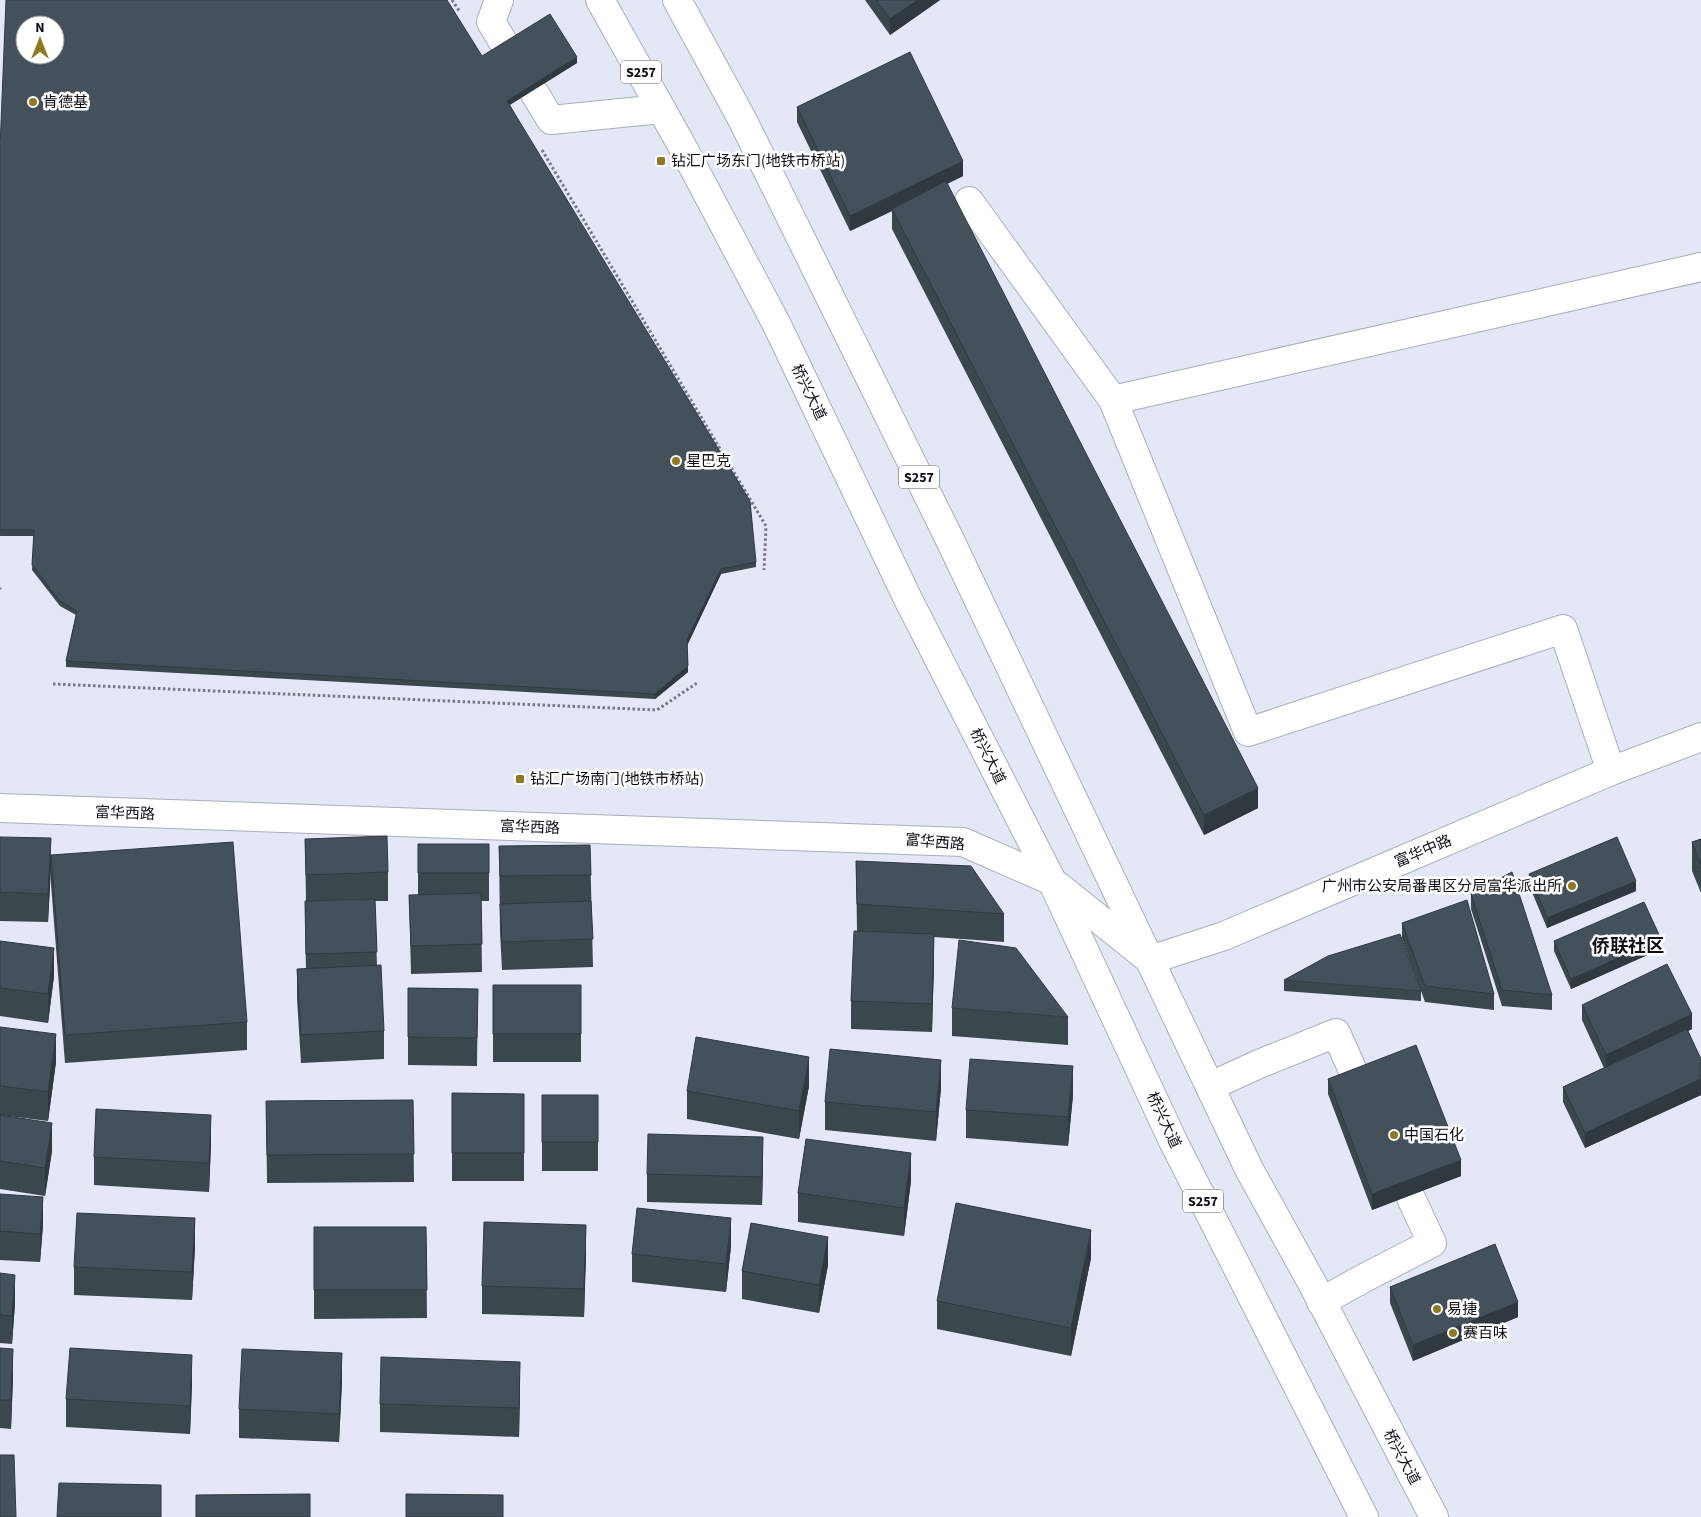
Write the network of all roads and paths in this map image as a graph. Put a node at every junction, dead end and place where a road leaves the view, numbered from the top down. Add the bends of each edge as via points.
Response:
1 (499, 0) edge
2 (600, 0) edge
3 (677, 0) edge
4 (505, 45) edge
5 (535, 94) edge
6 (661, 109) junction
7 (540, 147) dead end
8 (969, 201) dead end
9 (1701, 267) edge
10 (1113, 400) junction
11 (764, 570) dead end
12 (697, 683) dead end
13 (53, 684) dead end
14 (1701, 737) edge
15 (1611, 771) junction
16 (0, 808) edge
17 (1052, 881) junction
18 (1150, 960) junction
19 (1358, 1082) edge
20 (1211, 1086) junction
21 (1411, 1198) edge
22 (1321, 1302) junction
23 (1364, 1517) edge
24 (1434, 1517) edge

1 - 4 main road via 491,22
2 - 6 main road, 桥兴大道 / S257
3 - 18 main road, 桥兴大道 / S257 via 742,119 819,274
5 - 6 main road via 551,120
6 - 17 main road, 桥兴大道 / S257 via 777,325 908,599
7 - 11 path via 766,526
8 - 10 main road
9 - 10 main road
10 - 15 main road via 1248,732 1563,628
12 - 13 path via 657,710
14 - 15 main road, 富华中路
15 - 18 main road, 富华中路 via 1224,936
16 - 17 main road, 富华西路 via 963,842
17 - 18 main road
17 - 23 main road, 桥兴大道 / S257 via 1177,1149
18 - 20 main road, 桥兴大道 / S257
19 - 20 main road via 1336,1033
20 - 22 main road, 桥兴大道 / S257 via 1250,1169
21 - 22 main road via 1432,1243
22 - 24 main road, 桥兴大道 / S257

